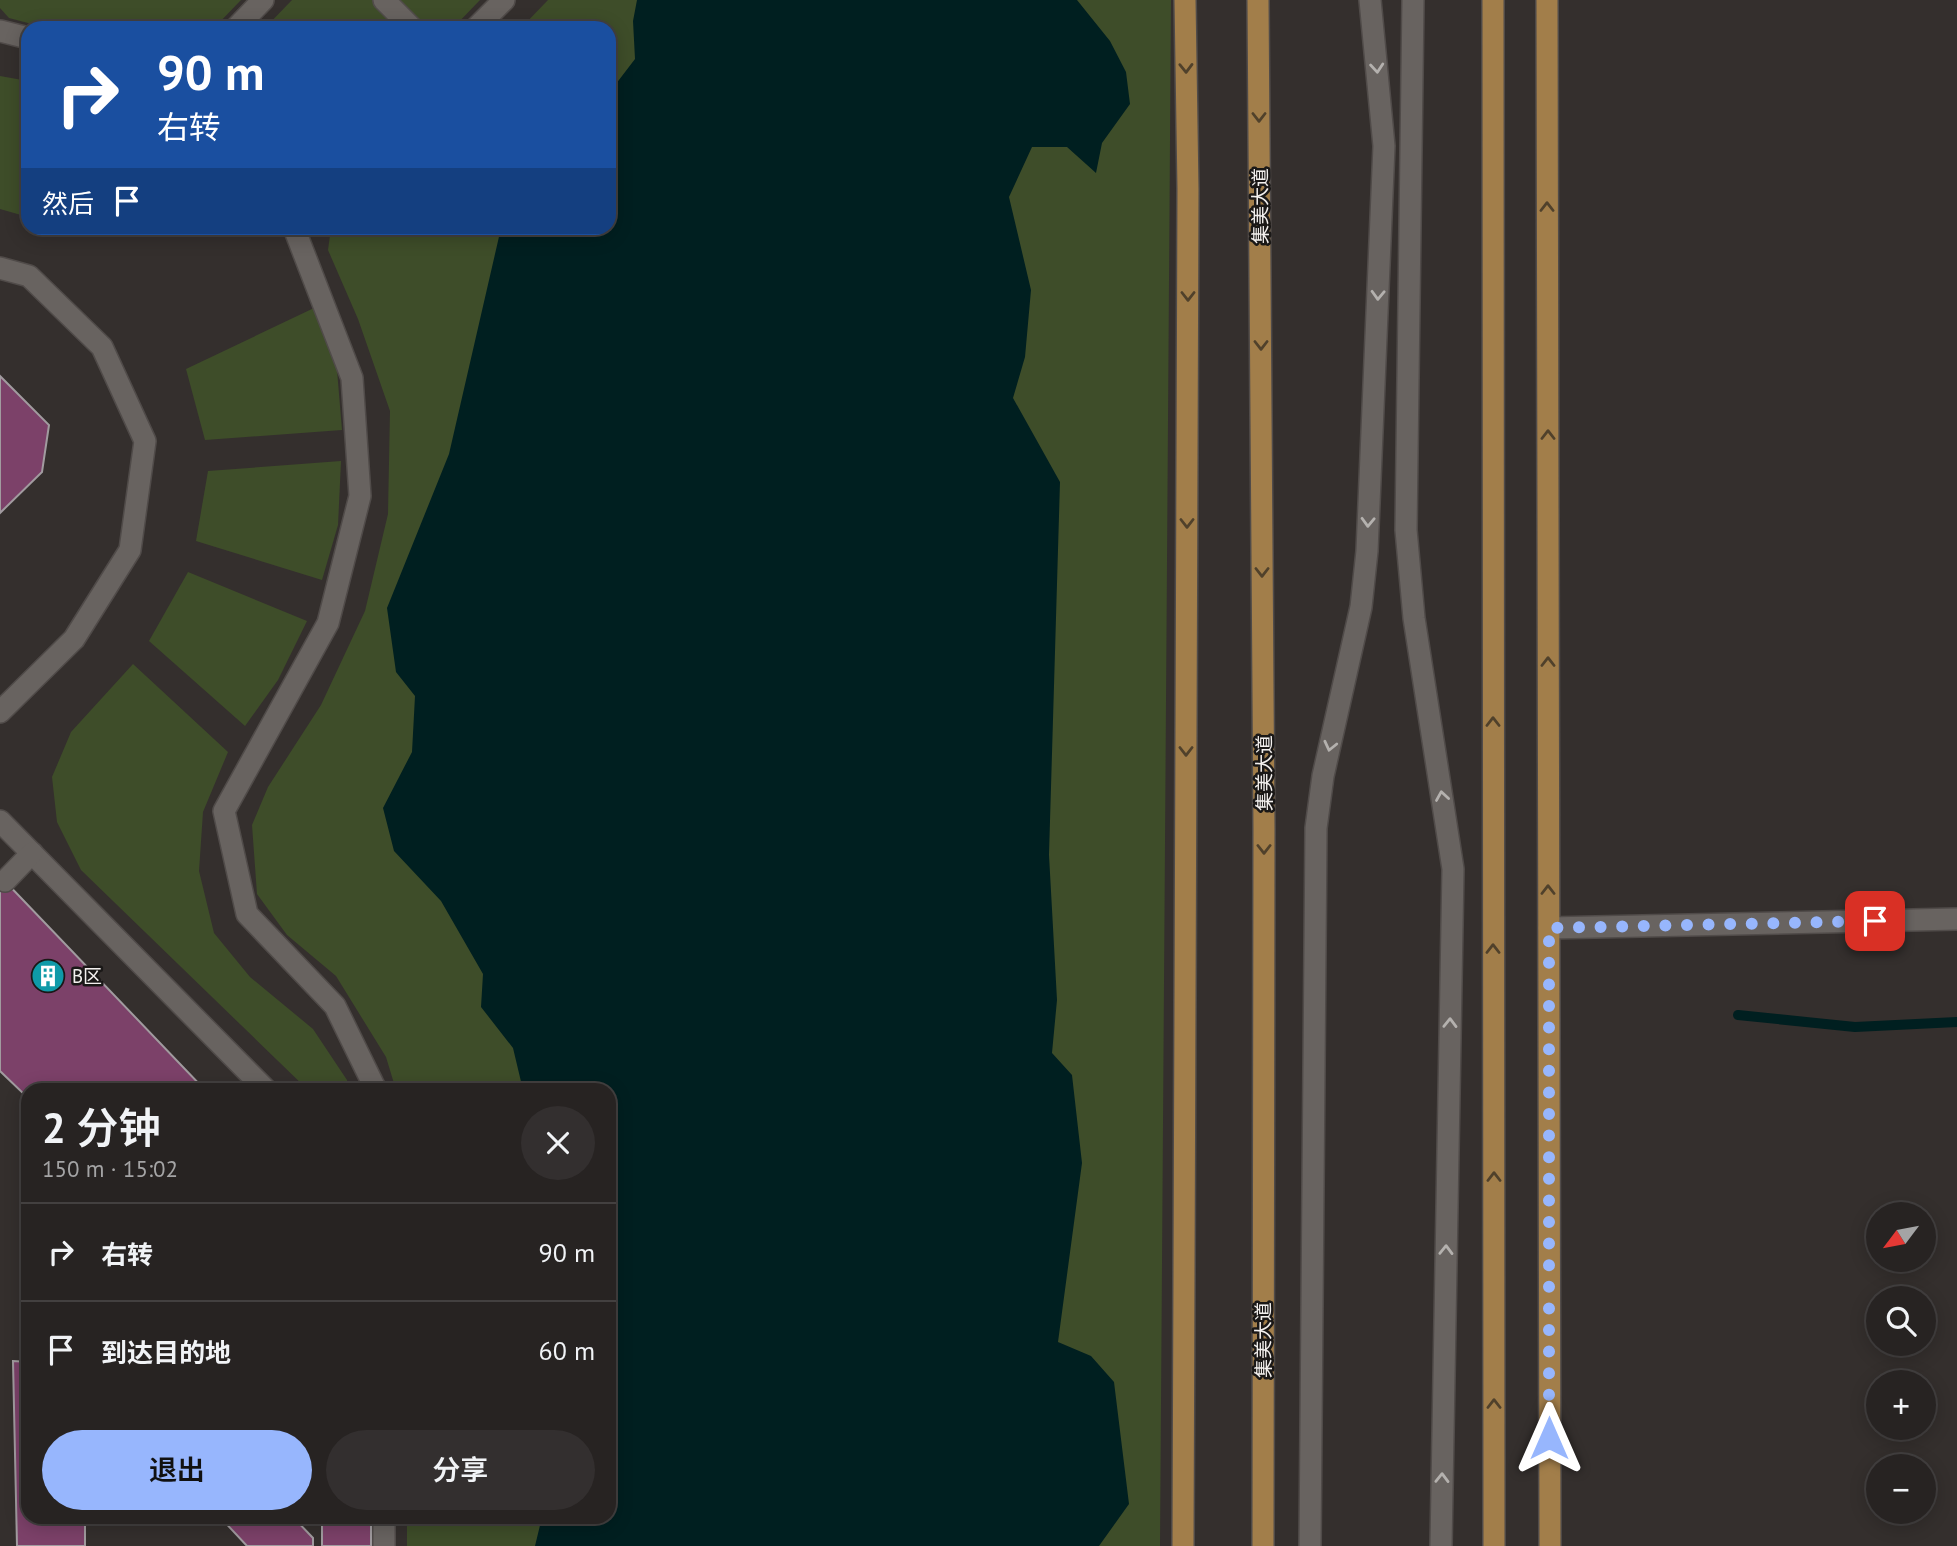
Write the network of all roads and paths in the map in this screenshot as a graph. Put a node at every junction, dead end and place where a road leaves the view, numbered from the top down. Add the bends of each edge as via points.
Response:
1 (263, 0) edge
2 (384, 0) edge
3 (503, 0) edge
4 (1185, 0) edge
5 (1258, 0) edge
6 (1370, 0) edge
7 (1413, 0) edge
8 (1493, 0) edge
9 (1547, 0) edge
10 (243, 21) edge
11 (405, 21) edge
12 (483, 21) edge
13 (0, 31) edge
14 (21, 36) edge
15 (297, 235) edge
16 (0, 268) edge
17 (0, 712) edge
18 (0, 821) edge
19 (32, 853) junction
20 (5, 881) dead end
21 (1957, 919) edge
22 (1549, 928) junction
23 (259, 1083) edge
24 (373, 1083) edge
25 (384, 1524) edge
26 (384, 1546) edge
27 (1183, 1546) edge
28 (1263, 1546) edge
29 (1310, 1546) edge
30 (1441, 1546) edge
31 (1494, 1546) edge
32 (1550, 1546) edge

1 - 10 street
2 - 11 street
3 - 12 street
4 -> 27 main road
5 -> 28 main road, 集美大道
6 -> 29 street via 1384,146 1367,551 1361,607 1315,828
30 -> 7 street via 1453,869 1406,530
31 -> 8 main road
22 -> 9 main road
13 - 14 street
15 - 24 street via 352,378 360,496 328,623 224,811 247,914 335,1006
16 - 17 street via 29,275 102,347 145,441 130,550 74,639
18 - 19 street
19 - 20 street
19 - 23 street
21 - 22 street
22 - 32 main road
25 - 26 street

